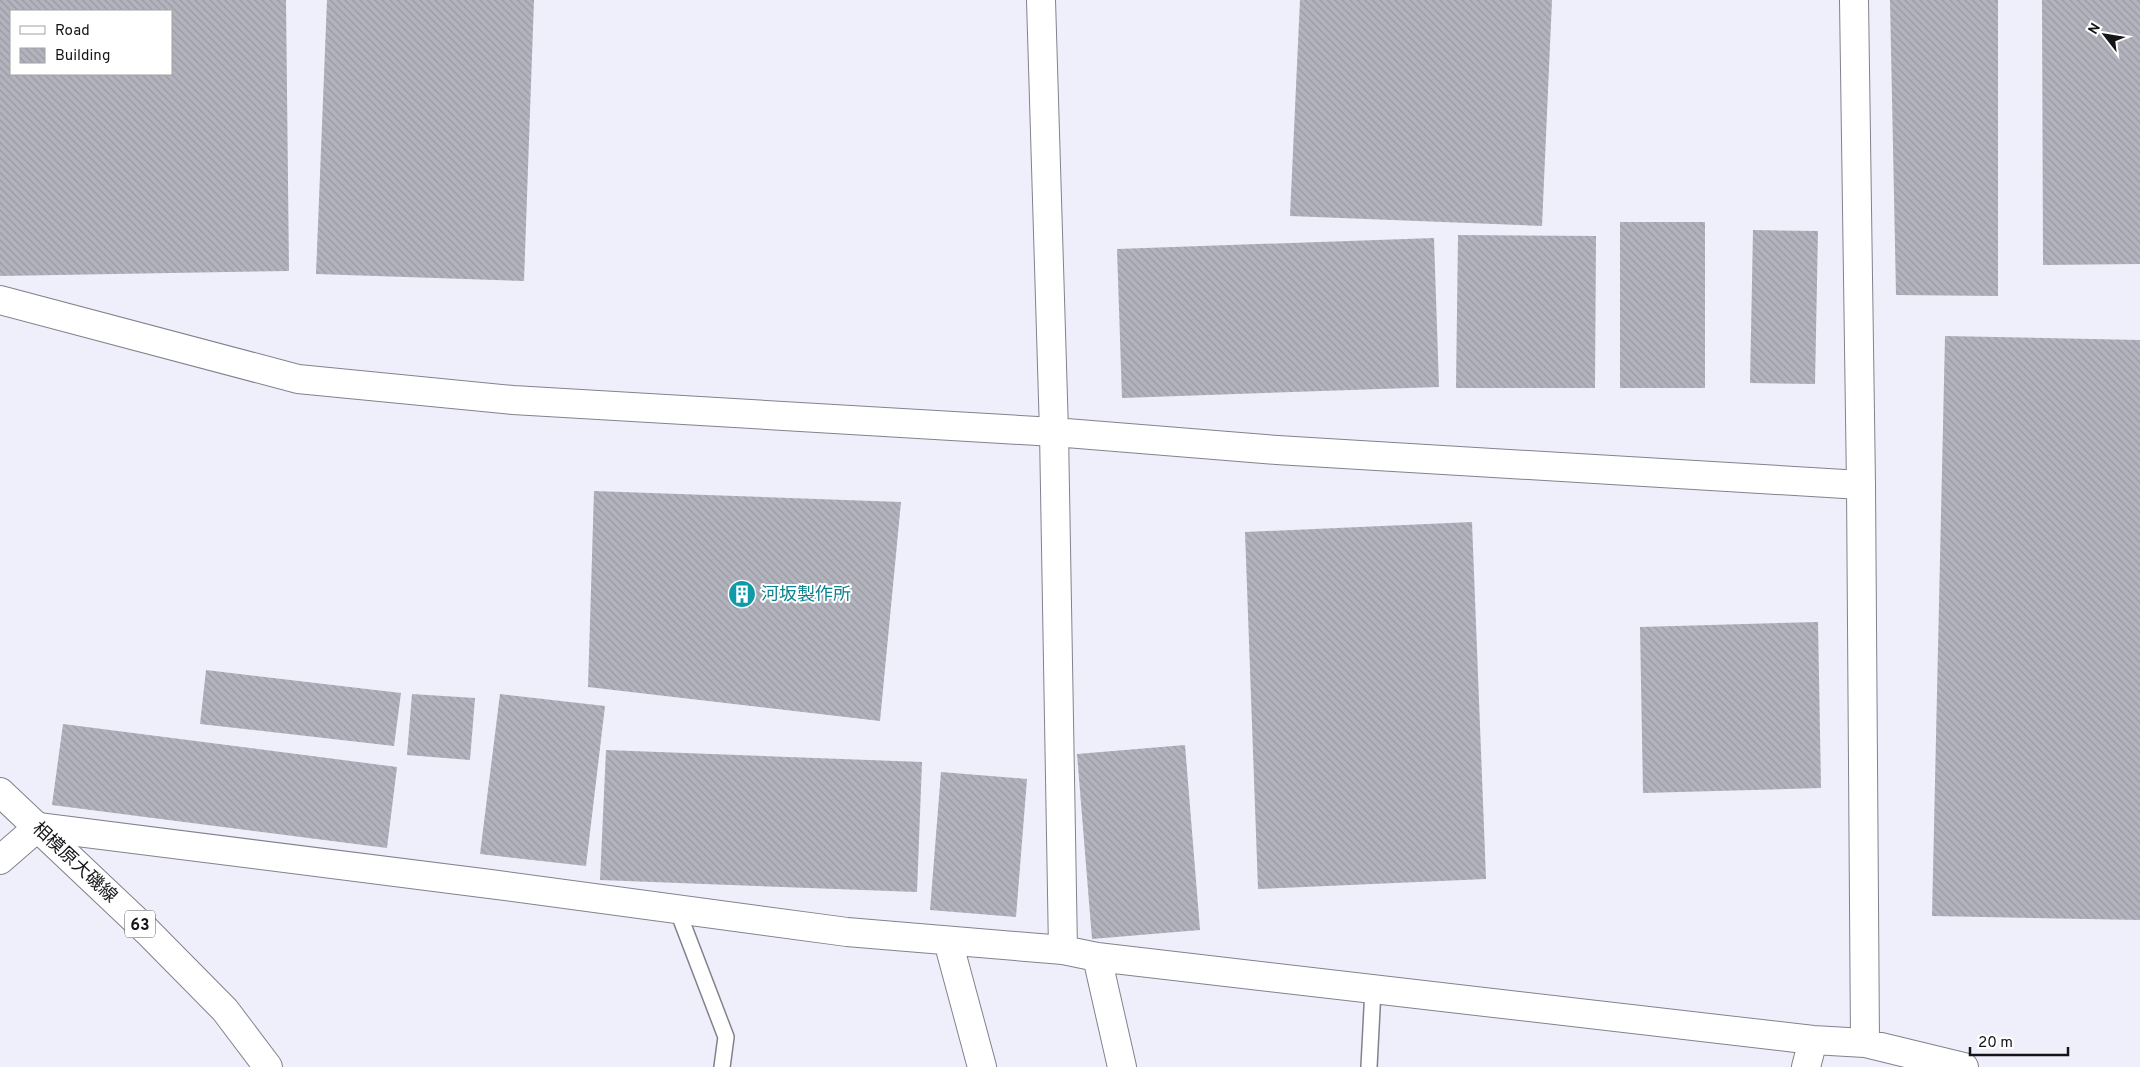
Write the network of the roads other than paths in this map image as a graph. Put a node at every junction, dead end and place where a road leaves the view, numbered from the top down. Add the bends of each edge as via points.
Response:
1 (1041, 0) edge
2 (1854, 0) edge
3 (0, 300) edge
4 (1054, 432) junction
5 (1861, 485) junction
6 (0, 792) edge
7 (38, 827) junction
8 (0, 860) edge
9 (677, 909) junction
10 (948, 940) junction
11 (1063, 950) junction
12 (1097, 957) junction
13 (1373, 989) junction
14 (1813, 1040) junction
15 (1865, 1042) junction
16 (268, 1067) edge
17 (722, 1067) edge
18 (982, 1067) edge
19 (1122, 1067) edge
20 (1369, 1067) edge
21 (1806, 1067) edge
22 (1964, 1067) edge

1 - 4 street
2 - 5 street
3 - 4 street via 298,379 513,400
4 - 5 street via 1277,450
4 - 11 street
5 - 15 street
6 - 7 street, 相模原大磯線 / 63
7 - 8 street
7 - 9 street
7 - 16 street, 相模原大磯線 / 63 via 225,1010
9 - 10 street via 847,932
9 - 17 lane via 726,1038
10 - 11 street
10 - 18 street
11 - 12 street
12 - 13 street
12 - 19 street
13 - 14 street
13 - 20 lane
14 - 15 street
14 - 21 street
15 - 22 street

